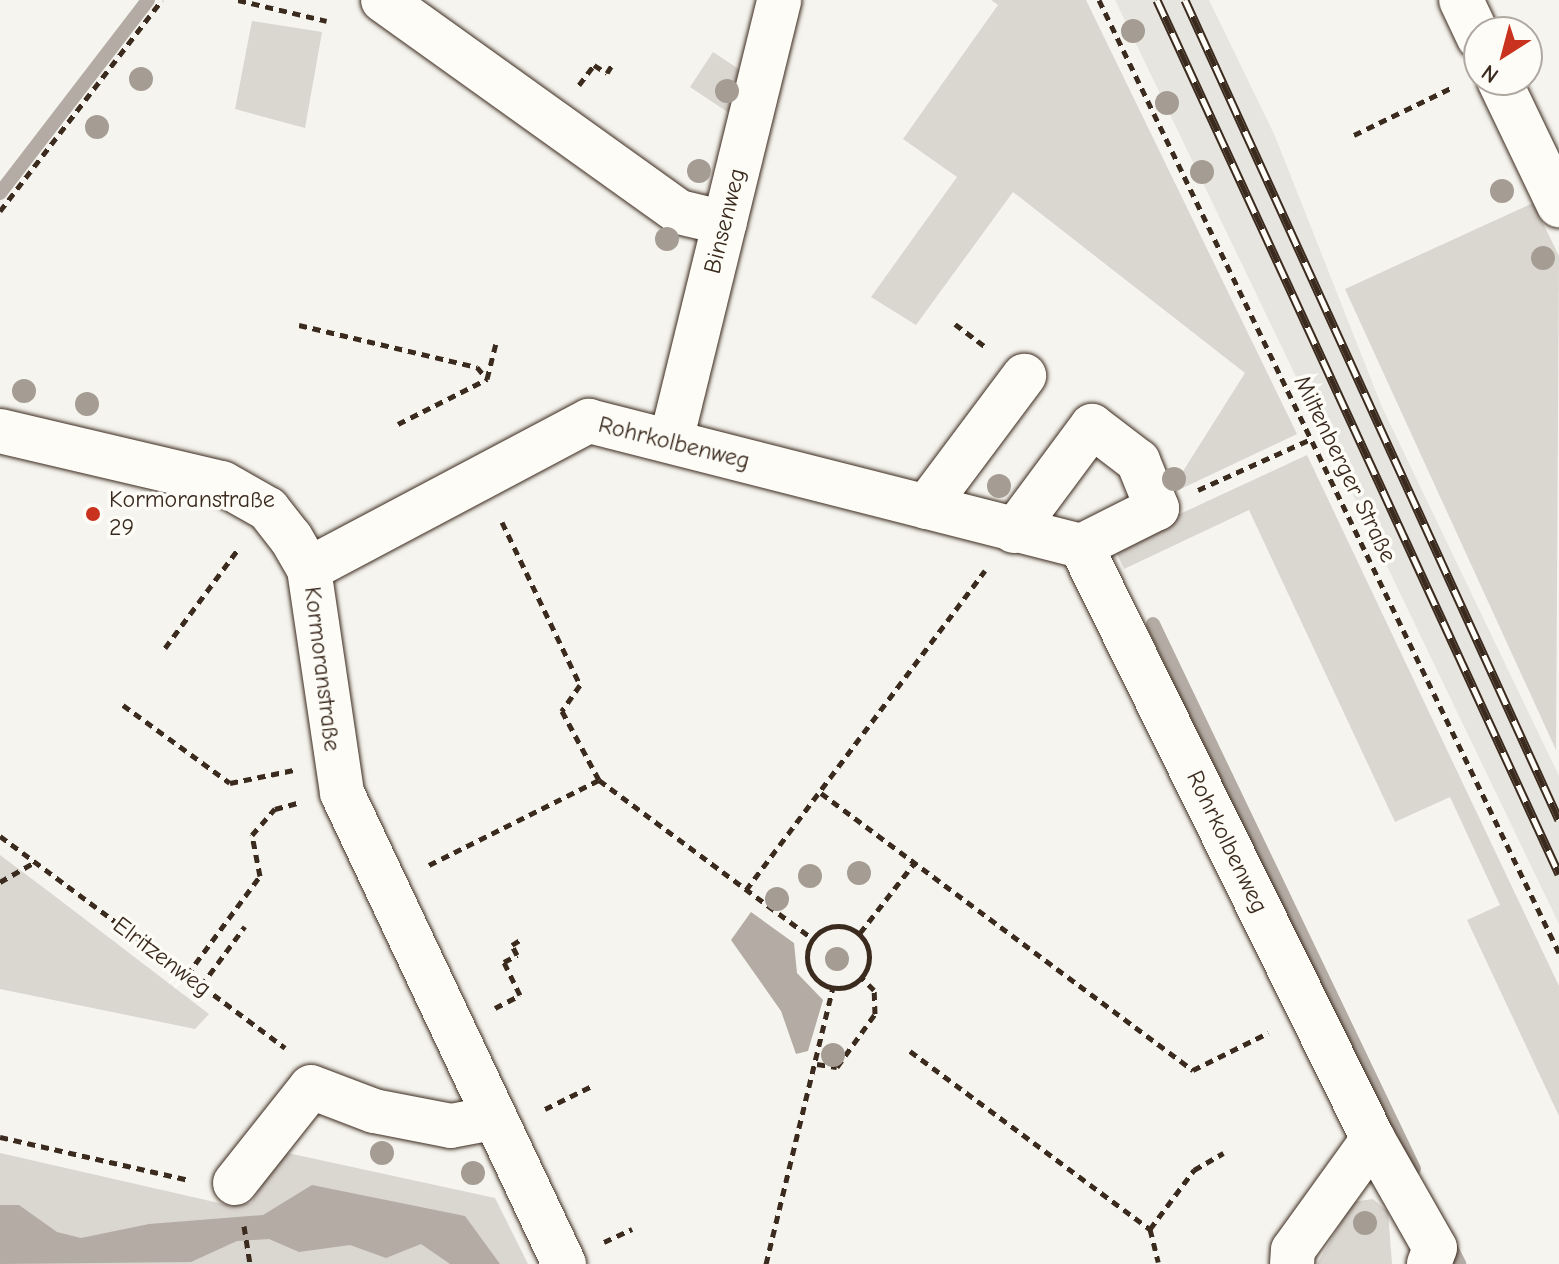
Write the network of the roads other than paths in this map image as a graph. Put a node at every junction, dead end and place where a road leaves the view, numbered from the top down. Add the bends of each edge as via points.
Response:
1 (383, 0) edge
2 (779, 0) edge
3 (1492, 96) edge
4 (1559, 205) edge
5 (725, 223) junction
6 (1024, 376) dead end
7 (0, 431) edge
8 (671, 441) junction
9 (926, 507) junction
10 (1014, 531) junction
11 (1081, 546) junction
12 (309, 569) junction
13 (493, 1118) junction
14 (1373, 1139) junction
15 (235, 1183) road end
16 (1436, 1259) edge
17 (564, 1264) edge
18 (1292, 1264) edge

1 - 5 street via 679,212
2 - 5 street, Binsenweg
3 - 4 street
5 - 8 street, Binsenweg
6 - 9 street
7 - 12 street, Kormoranstraße via 222,483 268,509
8 - 9 street, Rohrkolbenweg
8 - 12 street, Rohrkolbenweg via 589,421
9 - 10 street, Rohrkolbenweg
10 - 11 street, Rohrkolbenweg
10 - 11 street via 1092,426 1138,461 1157,508
11 - 14 street, Rohrkolbenweg
12 - 13 street, Kormoranstraße via 338,777 383,888
13 - 15 street via 451,1126 374,1111 311,1087
13 - 17 street, Kormoranstraße
14 - 16 street, Rohrkolbenweg
14 - 18 street via 1293,1250

